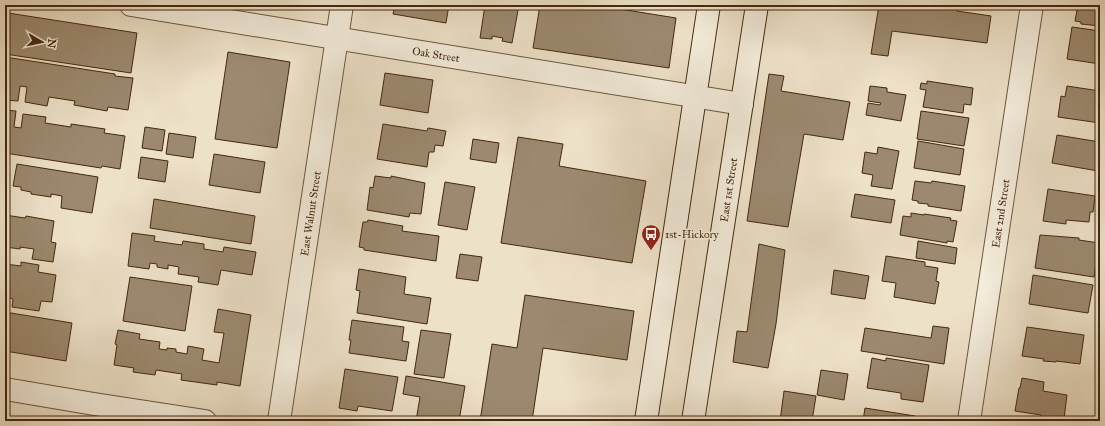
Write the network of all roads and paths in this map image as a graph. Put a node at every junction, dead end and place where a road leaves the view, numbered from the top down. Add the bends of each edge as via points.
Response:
1 (131, 5) edge
2 (342, 5) edge
3 (709, 5) edge
4 (757, 5) edge
5 (1032, 5) edge
6 (338, 38) junction
7 (695, 97) junction
8 (742, 104) junction
9 (5, 389) edge
10 (205, 421) edge
11 (279, 421) edge
12 (646, 421) edge
13 (693, 421) edge
14 (969, 421) edge

1 - 6 street, Oak Street
2 - 6 street, East Walnut Street
3 - 7 street
4 - 8 street, East 1st Street
5 - 14 street, East 2nd Street
6 - 7 street, Oak Street
6 - 11 street, East Walnut Street
7 - 8 street, Oak Street
7 - 12 street
8 - 13 street, East 1st Street
9 - 10 street

